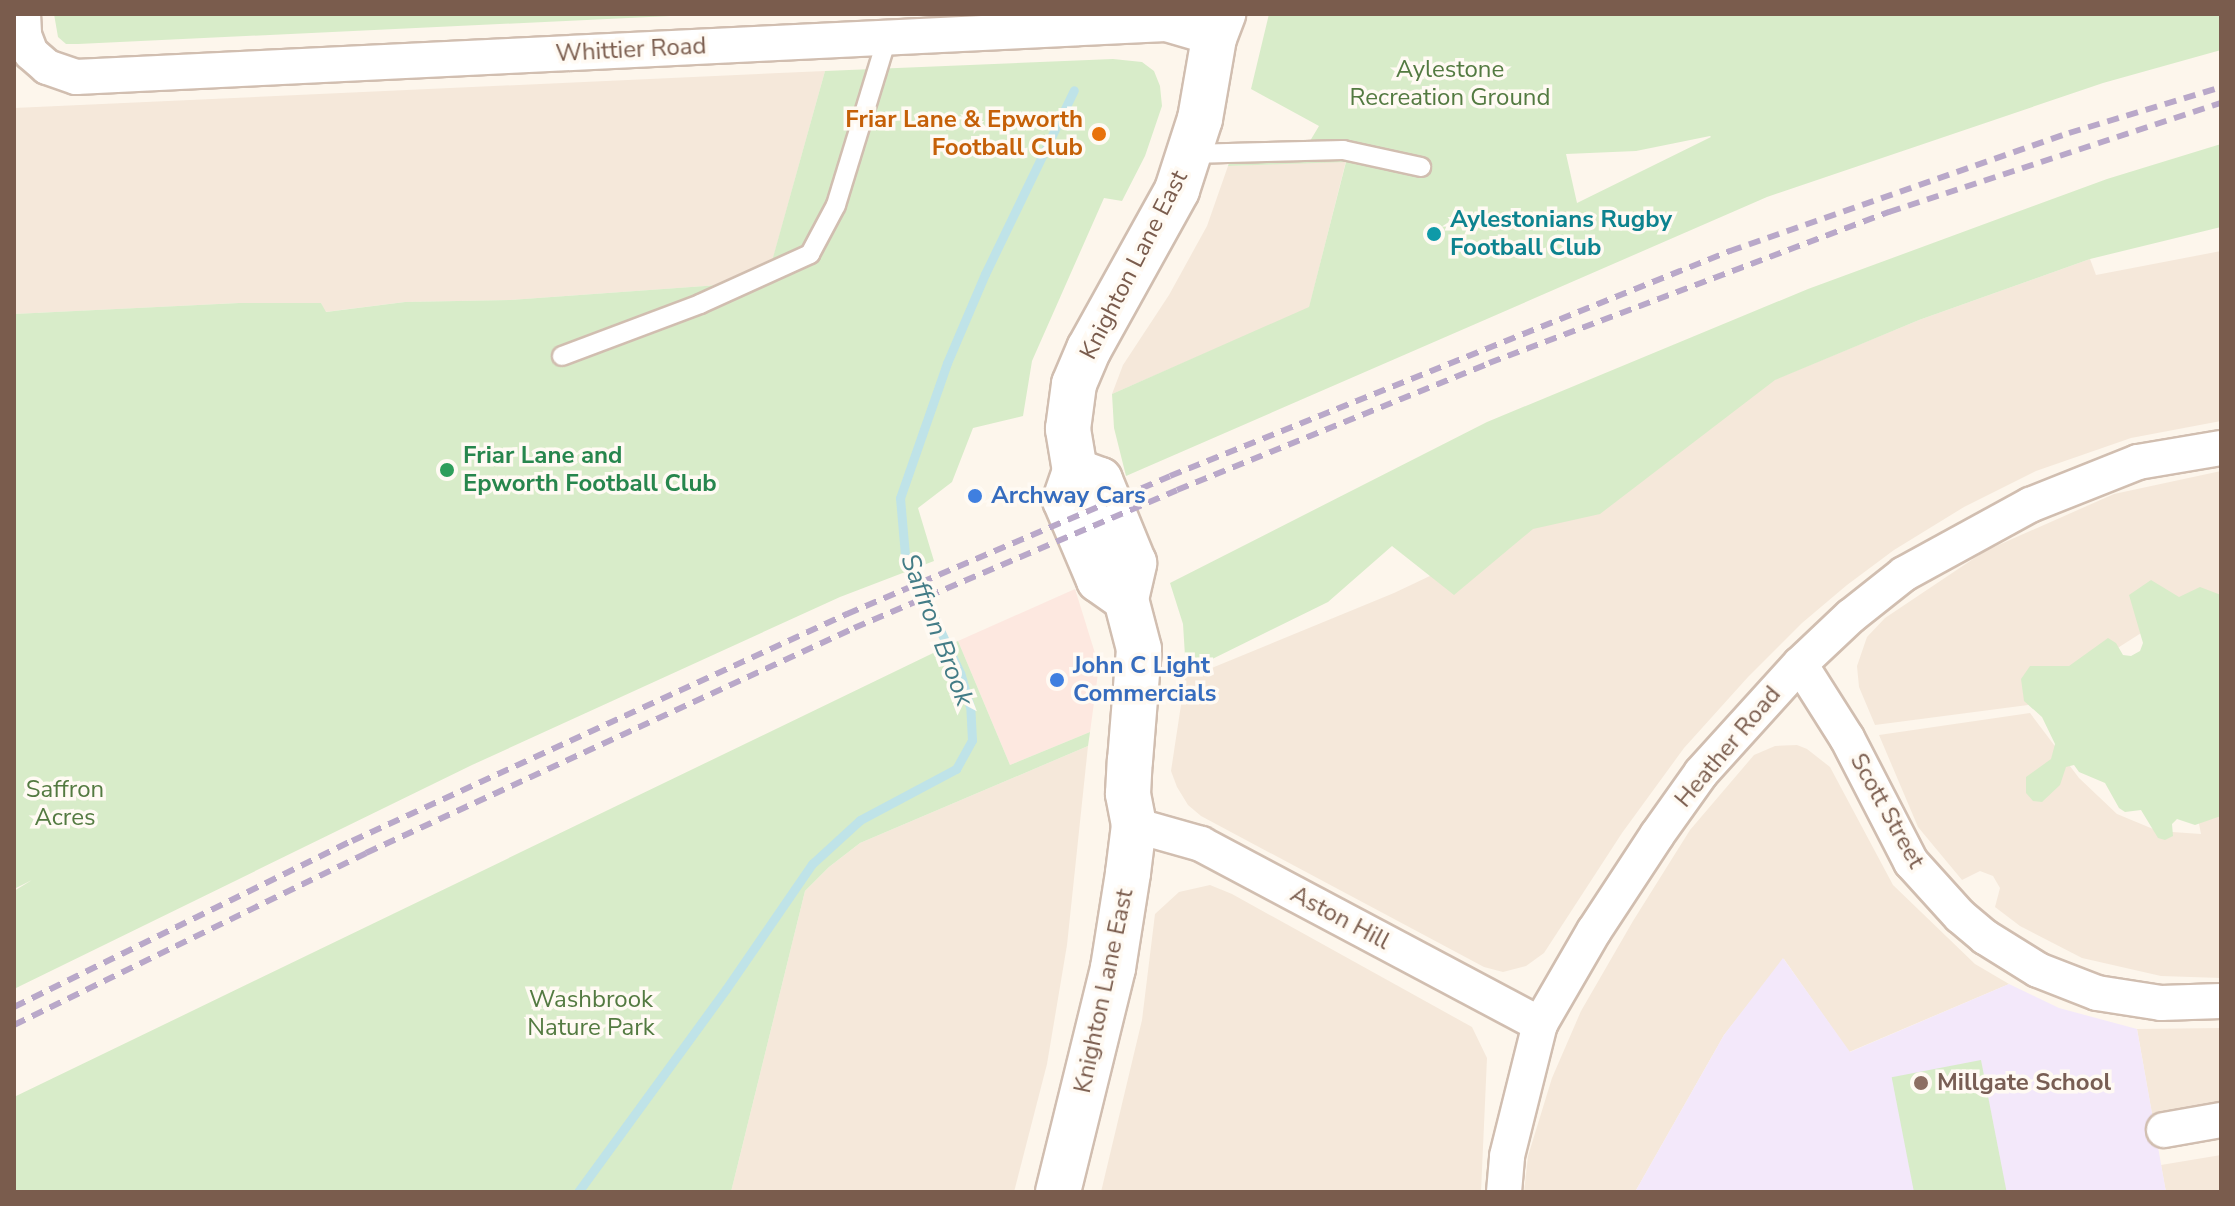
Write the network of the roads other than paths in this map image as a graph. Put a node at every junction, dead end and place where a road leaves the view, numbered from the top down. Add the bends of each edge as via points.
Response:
1 (23, 14) edge
2 (1218, 26) edge
3 (887, 38) junction
4 (1190, 154) junction
5 (1421, 167) dead end
6 (562, 356) dead end
7 (2221, 448) edge
8 (1800, 664) junction
9 (1134, 825) junction
10 (2221, 1001) edge
11 (1540, 1024) junction
12 (2221, 1120) edge
13 (2164, 1130) dead end
14 (1058, 1192) edge
15 (1504, 1192) edge

1 - 3 street, Whittier Road via 31,53 47,67 76,77
2 - 3 street, Whittier Road
2 - 4 street, Knighton Lane East
3 - 6 lane via 836,205 810,254 700,304
4 - 5 lane via 1343,150
4 - 9 street, Knighton Lane East via 1169,206 1089,349 1074,384 1068,429 1075,471 1065,500 1099,580 1126,599 1139,649 1128,794
7 - 8 street, Heather Road via 2138,462 2030,505 1904,574
8 - 10 street, Scott Street via 1847,738 1911,862 1985,937 2038,970 2097,993 2161,1003
8 - 11 street, Heather Road via 1701,773 1594,931
9 - 11 street, Aston Hill via 1201,844
9 - 14 street, Knighton Lane East via 1113,968
11 - 15 street, Heather Road via 1507,1156
12 - 13 street

